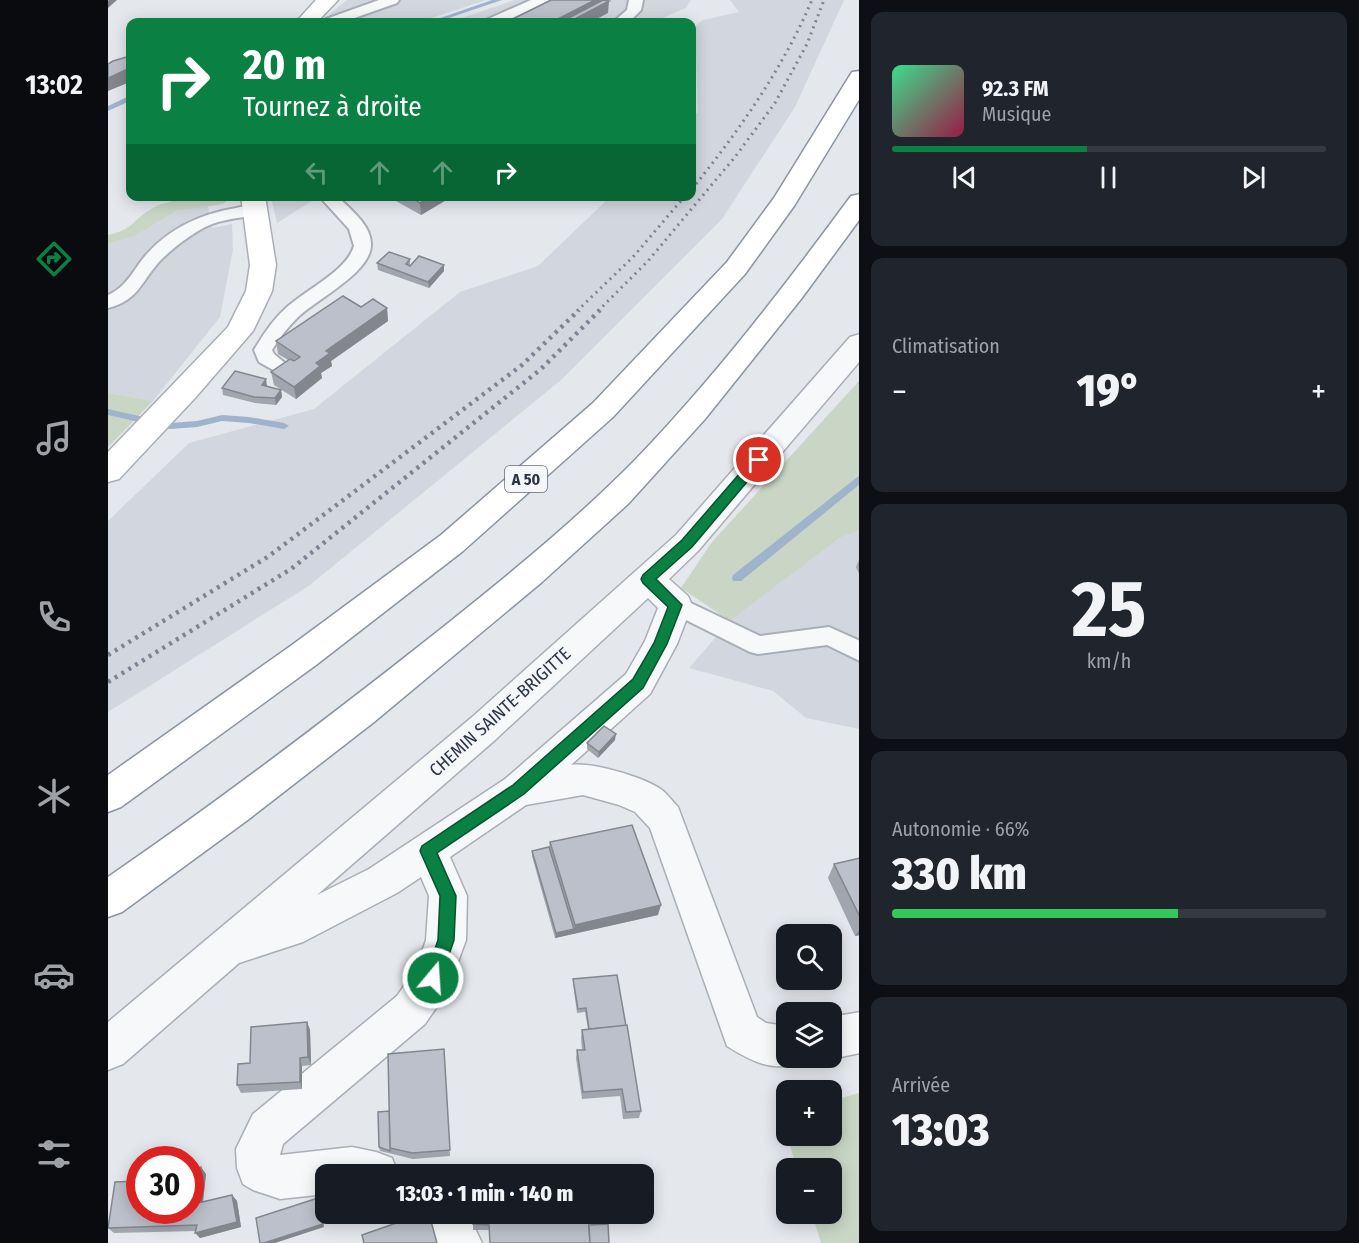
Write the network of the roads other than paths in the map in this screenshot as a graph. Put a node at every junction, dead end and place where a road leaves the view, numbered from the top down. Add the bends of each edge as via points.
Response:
1 (327, 0) edge
2 (392, 0) edge
3 (543, 0) edge
4 (636, 0) edge
5 (310, 18) edge
6 (342, 18) edge
7 (502, 18) edge
8 (626, 18) edge
9 (859, 79) edge
10 (332, 201) edge
11 (859, 202) edge
12 (254, 203) edge
13 (108, 302) edge
14 (859, 344) edge
15 (282, 369) edge
16 (108, 471) edge
17 (648, 579) junction
18 (676, 605) junction
19 (859, 651) edge
20 (518, 790) junction
21 (108, 796) edge
22 (428, 851) junction
23 (108, 899) edge
24 (227, 947) junction
25 (859, 1032) edge
26 (842, 1036) edge
27 (776, 1045) edge
28 (108, 1048) edge
29 (315, 1174) edge
30 (449, 1224) edge
31 (459, 1243) edge

1 - 5 main road
2 - 6 lane
3 - 7 lane
4 - 8 lane
9 - 21 main road, A 50 via 791,192 736,268 603,410 452,543
10 - 15 lane via 361,234 364,248 353,266 288,314 272,332 263,350 266,358
11 - 23 main road via 770,321 669,441 598,512 504,596 361,713
12 - 13 lane via 199,221 153,258 139,281 121,298
12 - 16 main road via 263,265 259,291 239,331
14 - 17 street, CHEMIN SAINTE-BRIGITTE via 687,543
17 - 18 street
17 - 24 street, CHEMIN SAINTE-BRIGITTE via 483,729
18 - 19 lane via 758,645 829,636
18 - 20 street via 638,684
20 - 22 street
20 - 27 street via 583,779 648,801 664,819 742,1031 759,1042
22 - 24 street via 383,881 289,929
22 - 29 street via 448,896 446,940 433,978 411,1010 268,1129 258,1149 259,1168 268,1176
24 - 28 street, CHEMIN SAINTE-BRIGITTE
25 - 26 street
30 - 31 street

